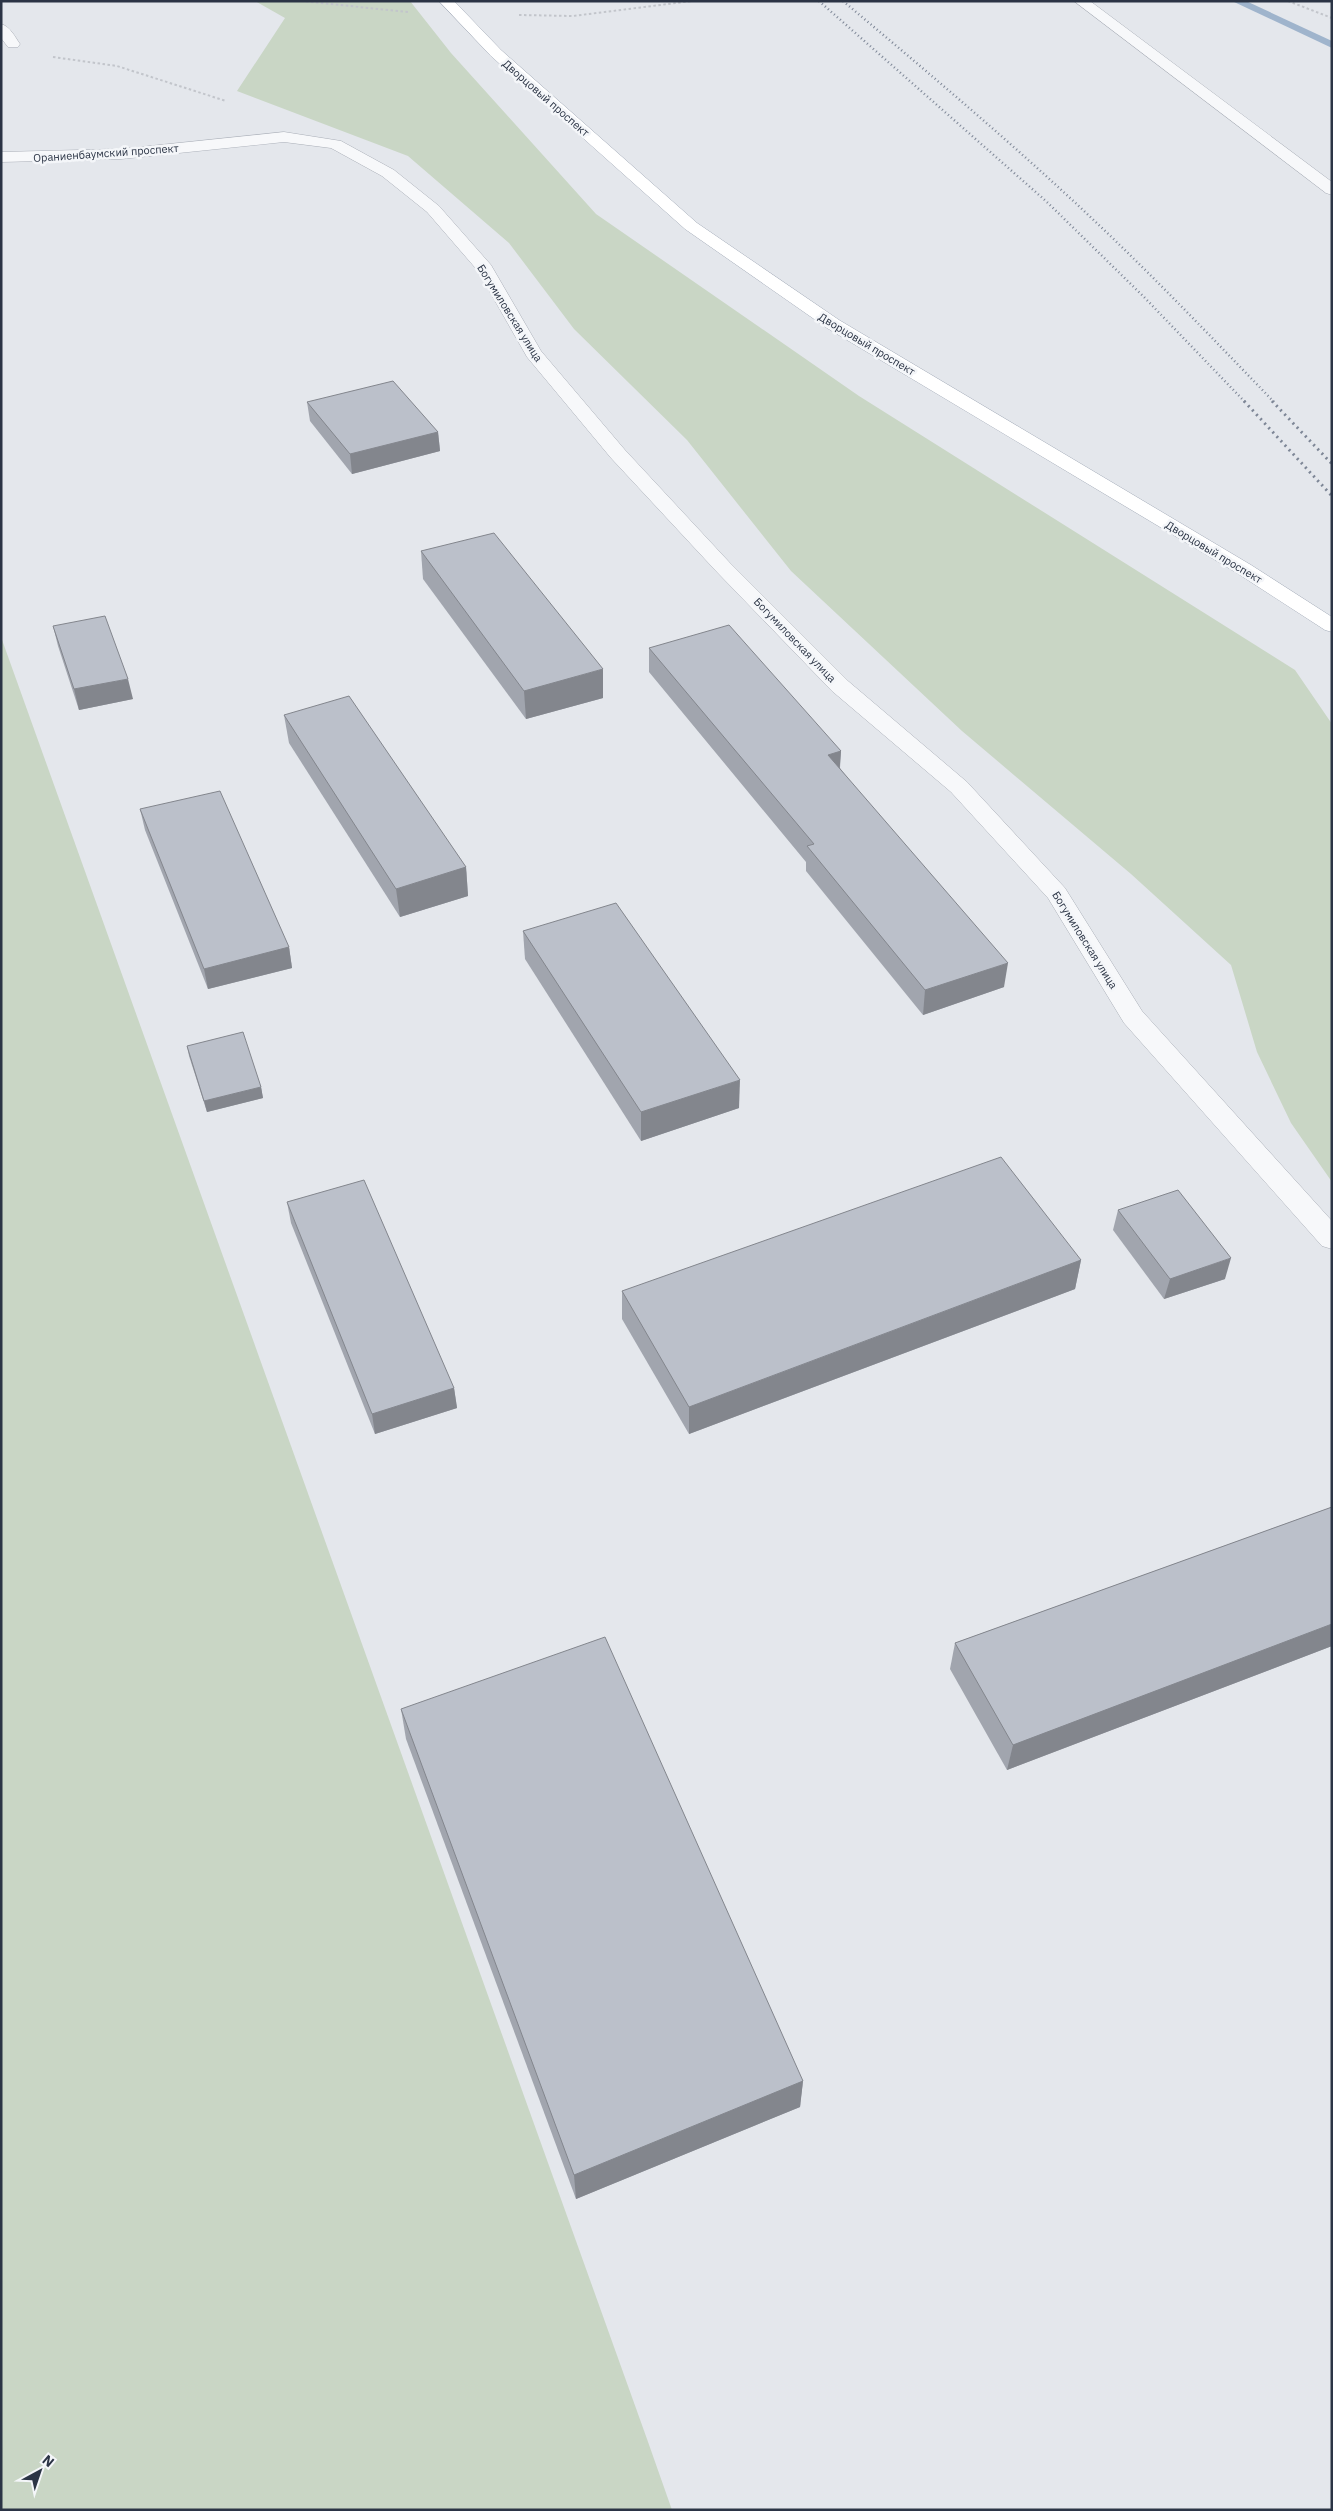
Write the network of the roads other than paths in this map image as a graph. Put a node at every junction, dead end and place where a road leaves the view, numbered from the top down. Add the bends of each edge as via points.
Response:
1 (446, 1) edge
2 (1081, 1) edge
3 (1, 28) edge
4 (13, 44) road end
5 (210, 145) joint
6 (1, 158) edge
7 (1332, 190) edge
8 (1332, 626) edge
9 (1332, 1238) edge

1 - 8 main road, Дворцовый проспект via 496,53 691,226 833,324 1236,564
2 - 7 street
3 - 4 street
5 - 6 street, Ораниенбаумский проспект via 121,154
5 - 9 street, Богумиловская улица via 284,137 336,144 388,173 433,209 485,269 533,353 618,454 840,686 959,787 1057,893 1133,1017

